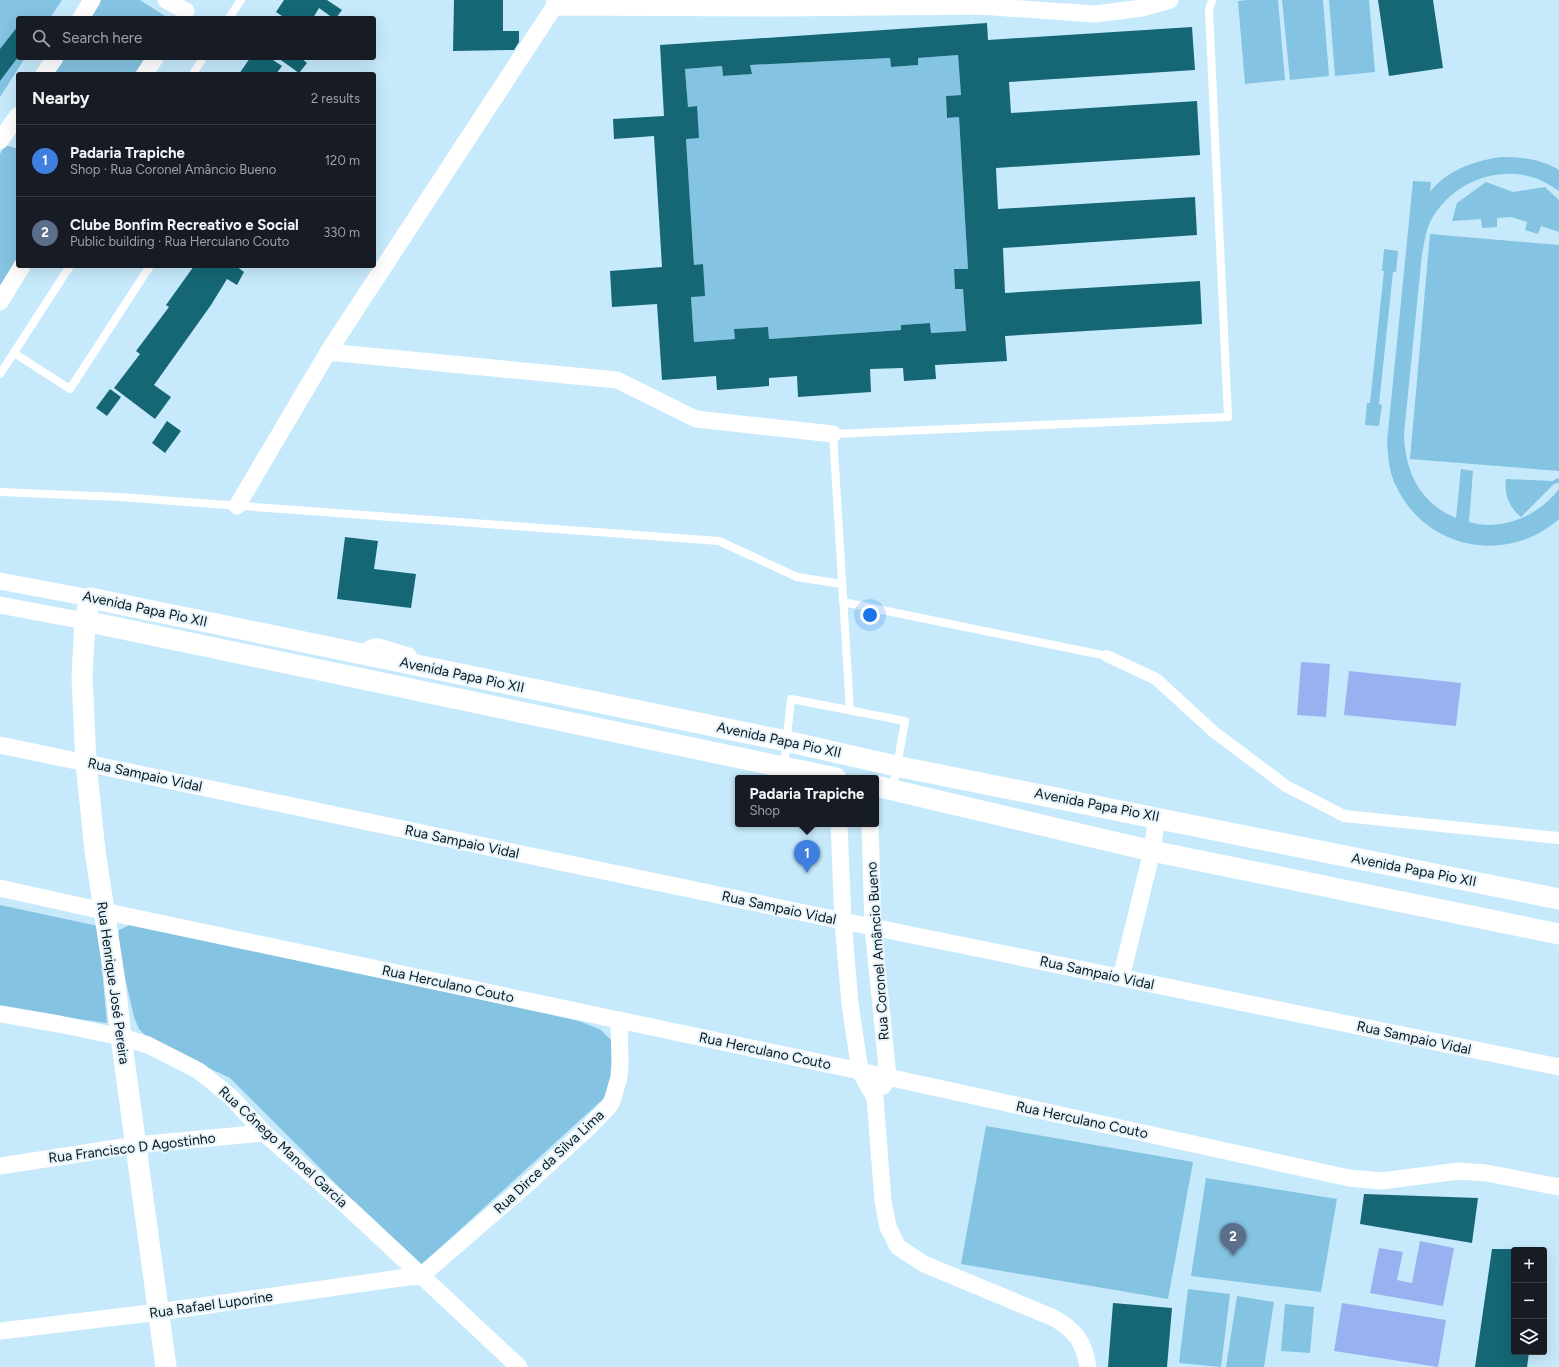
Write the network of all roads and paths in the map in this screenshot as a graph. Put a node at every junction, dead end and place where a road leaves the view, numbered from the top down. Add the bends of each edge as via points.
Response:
1 (92, 0) edge
2 (166, 0) edge
3 (241, 0) edge
4 (1170, 0) edge
5 (1212, 0) edge
6 (554, 3) edge
7 (187, 10) edge
8 (82, 16) edge
9 (230, 16) edge
10 (54, 60) edge
11 (154, 60) edge
12 (202, 60) edge
13 (45, 72) edge
14 (146, 72) edge
15 (194, 72) edge
16 (21, 268) edge
17 (69, 268) edge
18 (149, 268) edge
19 (0, 302) edge
20 (328, 352) junction
21 (14, 353) junction
22 (0, 374) edge
23 (834, 434) junction
24 (0, 492) edge
25 (238, 506) junction
26 (0, 581) edge
27 (842, 584) junction
28 (90, 598) junction
29 (844, 602) junction
30 (0, 605) edge
31 (85, 621) junction
32 (306, 643) junction
33 (1107, 656) joint
34 (301, 666) junction
35 (555, 694) junction
36 (850, 710) junction
37 (550, 718) junction
38 (786, 741) junction
39 (0, 745) edge
40 (86, 763) junction
41 (896, 766) junction
42 (784, 767) junction
43 (822, 775) edge
44 (885, 788) edge
45 (1157, 817) junction
46 (839, 827) edge
47 (870, 827) edge
48 (1559, 838) edge
49 (1152, 851) junction
50 (0, 888) edge
51 (1559, 899) edge
52 (103, 911) junction
53 (843, 921) junction
54 (874, 927) junction
55 (1559, 934) edge
56 (1121, 978) junction
57 (0, 1014) edge
58 (619, 1020) junction
59 (121, 1037) junction
60 (1559, 1067) edge
61 (860, 1071) junction
62 (888, 1077) junction
63 (875, 1098) junction
64 (264, 1134) junction
65 (136, 1145) junction
66 (0, 1166) edge
67 (1532, 1182) junction
68 (1559, 1187) edge
69 (1559, 1196) edge
70 (422, 1276) junction
71 (159, 1312) junction
72 (0, 1331) edge
73 (166, 1367) edge
74 (519, 1367) edge
75 (1088, 1367) edge

1 - 8 street
2 - 7 street
3 - 9 lane
4 - 6 street via 1142,8 1095,14 979,6 783,8
5 - 23 lane via 1209,10 1228,417
6 - 20 street
10 - 13 street
11 - 14 street
12 - 15 lane
16 - 19 street
17 - 21 lane
18 - 21 lane via 70,389
20 - 23 street via 617,380 696,419
20 - 25 street
21 - 22 lane
23 - 27 lane
24 - 25 lane
25 - 27 lane via 719,541 797,577
26 - 28 street, Avenida Papa Pio XII
27 - 29 lane
28 - 31 street, Rua Henrique José Pereira
28 - 32 street, Avenida Papa Pio XII
29 - 33 lane
29 - 36 lane
30 - 31 street, Avenida Papa Pio XII
31 - 34 street, Avenida Papa Pio XII
31 - 40 street, Rua Henrique José Pereira via 82,677
32 - 34 street
32 - 35 street, Avenida Papa Pio XII
33 - 48 street via 1156,679 1214,732 1286,786 1344,816
34 - 37 street, Avenida Papa Pio XII
35 - 37 street
35 - 38 street, Avenida Papa Pio XII
36 - 38 lane via 791,698
36 - 41 lane via 905,721
37 - 42 street, Avenida Papa Pio XII
38 - 41 street, Avenida Papa Pio XII
38 - 42 lane
39 - 40 street, Rua Sampaio Vidal
40 - 52 street, Rua Henrique José Pereira
40 - 53 street, Rua Sampaio Vidal
41 - 44 lane
41 - 45 street, Avenida Papa Pio XII
42 - 43 street, Avenida Papa Pio XII
44 - 49 street
45 - 49 street
45 - 51 street, Avenida Papa Pio XII
46 - 53 street, Rua Coronel Amâncio Bueno
47 - 54 street, Rua Coronel Amâncio Bueno
49 - 55 street
49 - 56 street
50 - 52 street, Rua Herculano Couto
52 - 58 street, Rua Herculano Couto
52 - 59 street, Rua Henrique José Pereira
53 - 54 street, Rua Sampaio Vidal
53 - 61 street, Rua Coronel Amâncio Bueno via 850,1004
54 - 56 street, Rua Sampaio Vidal
54 - 62 street, Rua Coronel Amâncio Bueno
56 - 60 street, Rua Sampaio Vidal
57 - 59 street, Rua Cônego Manoel Garcia
58 - 61 street, Rua Herculano Couto
58 - 70 street, Rua Dirce da Silva Lima via 619,1077 610,1105 525,1186
59 - 64 street, Rua Cônego Manoel Garcia via 148,1045 200,1071 231,1098
59 - 65 street, Rua Henrique José Pereira
61 - 62 street, Rua Herculano Couto
61 - 63 street
62 - 63 street
62 - 67 street, Rua Herculano Couto via 1348,1178 1381,1181 1459,1171 1486,1173
63 - 75 street via 883,1201 888,1227 898,1247 924,1264 1068,1326 1082,1345
64 - 65 street, Rua Francisco D Agostinho
64 - 70 street, Rua Cônego Manoel Garcia via 316,1177
65 - 66 street, Rua Francisco D Agostinho
65 - 71 street, Rua Henrique José Pereira
67 - 68 street, Rua Herculano Couto
67 - 69 street, Rua Herculano Couto
70 - 71 street, Rua Rafael Luporine
70 - 74 street, Rua Cônego Manoel Garcia
71 - 72 street, Rua Rafael Luporine
71 - 73 street, Rua Henrique José Pereira

